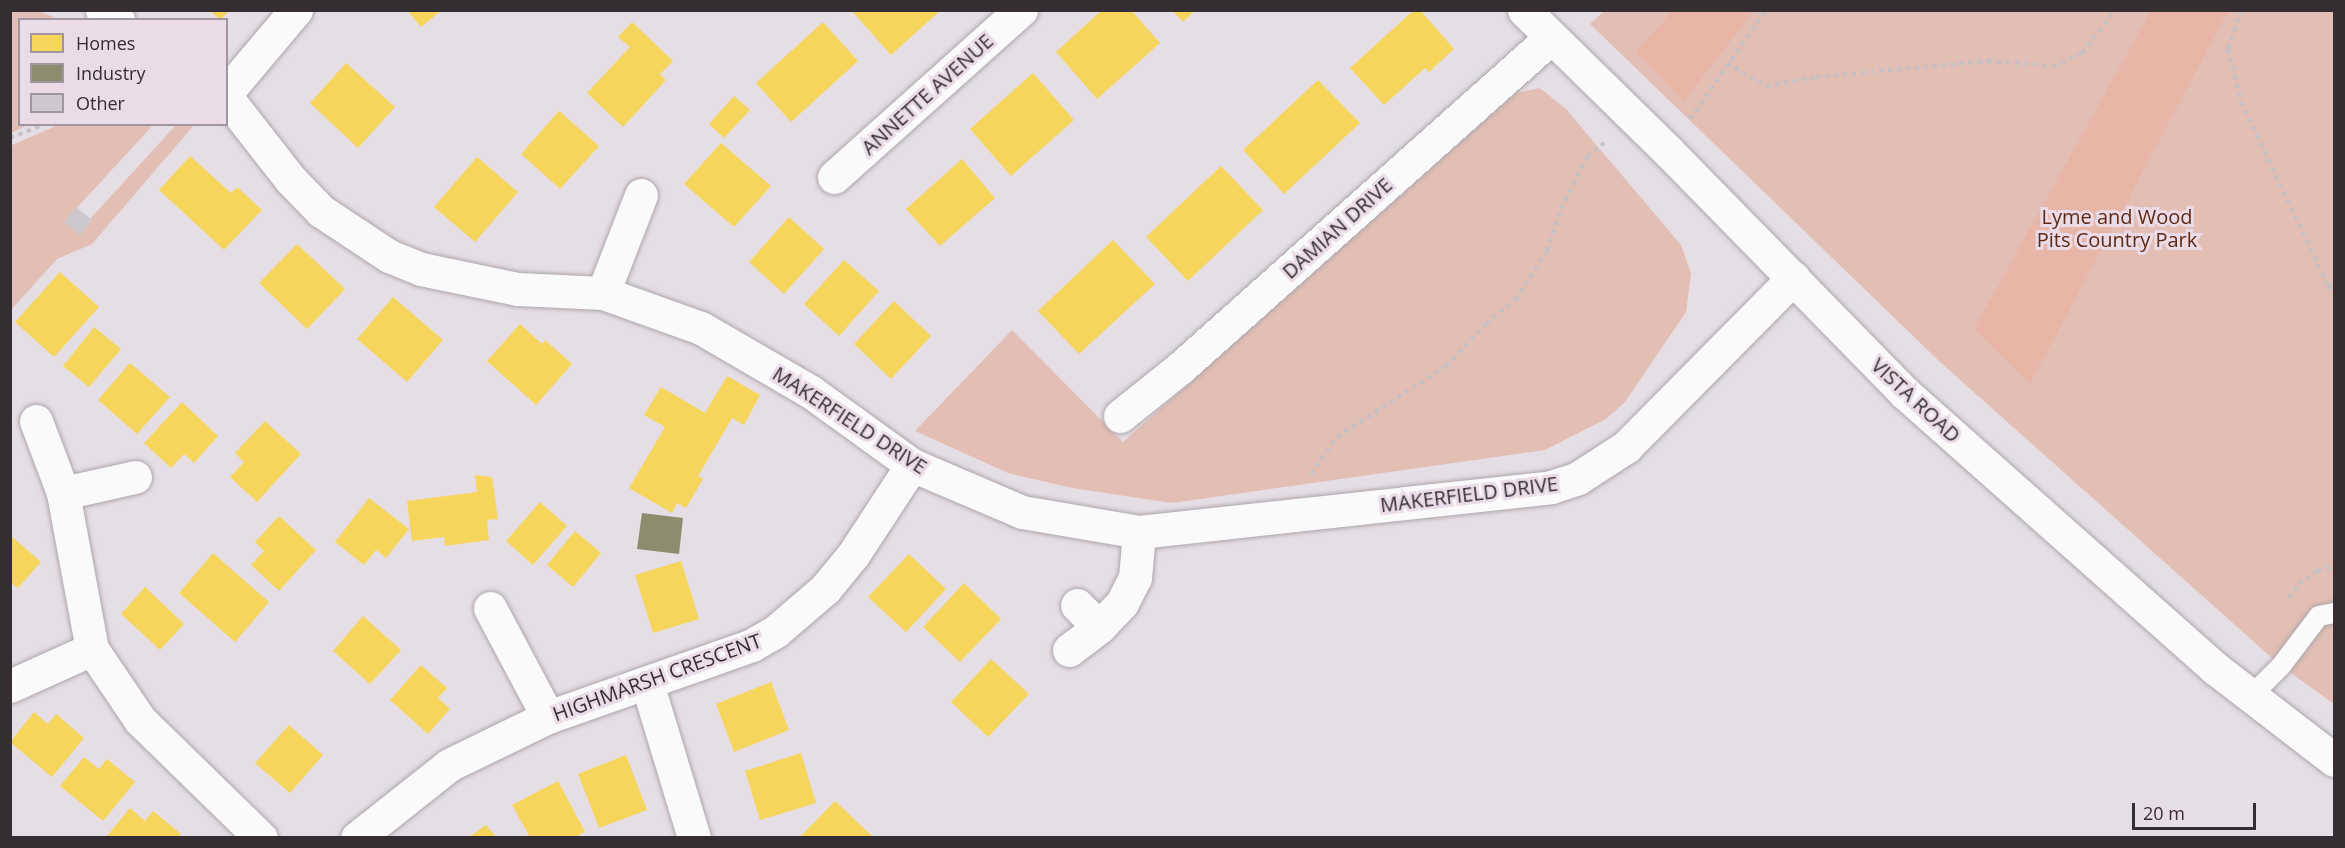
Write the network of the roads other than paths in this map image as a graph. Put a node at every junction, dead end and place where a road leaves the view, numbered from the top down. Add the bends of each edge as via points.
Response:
1 (102, 10) edge
2 (296, 10) edge
3 (1021, 10) edge
4 (1524, 10) edge
5 (115, 18) edge
6 (1551, 38) junction
7 (228, 93) edge
8 (228, 98) edge
9 (834, 177) dead end
10 (641, 195) dead end
11 (1792, 278) junction
12 (603, 293) junction
13 (1120, 416) dead end
14 (36, 421) dead end
15 (912, 465) junction
16 (135, 477) dead end
17 (63, 493) junction
18 (1139, 532) junction
19 (490, 608) dead end
20 (2334, 613) edge
21 (92, 649) junction
22 (1069, 650) dead end
23 (647, 683) junction
24 (10, 686) edge
25 (2251, 696) junction
26 (548, 717) junction
27 (2334, 760) edge
28 (261, 837) edge
29 (357, 837) edge
30 (694, 837) edge

1 - 5 street
2 - 7 street
3 - 9 street, ANNETTE AVENUE
4 - 6 street, VISTA ROAD
6 - 11 street, VISTA ROAD
6 - 13 street, DAMIAN DRIVE
8 - 12 street, MAKERFIELD DRIVE via 290,179 321,211 389,256 422,269 518,290
10 - 12 street
11 - 18 street, MAKERFIELD DRIVE via 1626,447 1578,478 1551,487
11 - 25 street, VISTA ROAD via 1905,393
12 - 15 street, MAKERFIELD DRIVE via 701,328 811,392
14 - 17 street
15 - 18 street, MAKERFIELD DRIVE via 1022,512
15 - 23 street, HIGHMARSH CRESCENT via 853,555 800,613 752,645
16 - 17 street
17 - 21 street
18 - 22 street via 1135,578 1122,603 1088,616
19 - 26 street
20 - 25 lane via 2319,616 2281,666
21 - 24 street
21 - 28 street via 140,720
23 - 26 street, HIGHMARSH CRESCENT
23 - 30 street
25 - 27 street, VISTA ROAD
26 - 29 street, HIGHMARSH CRESCENT via 449,765

